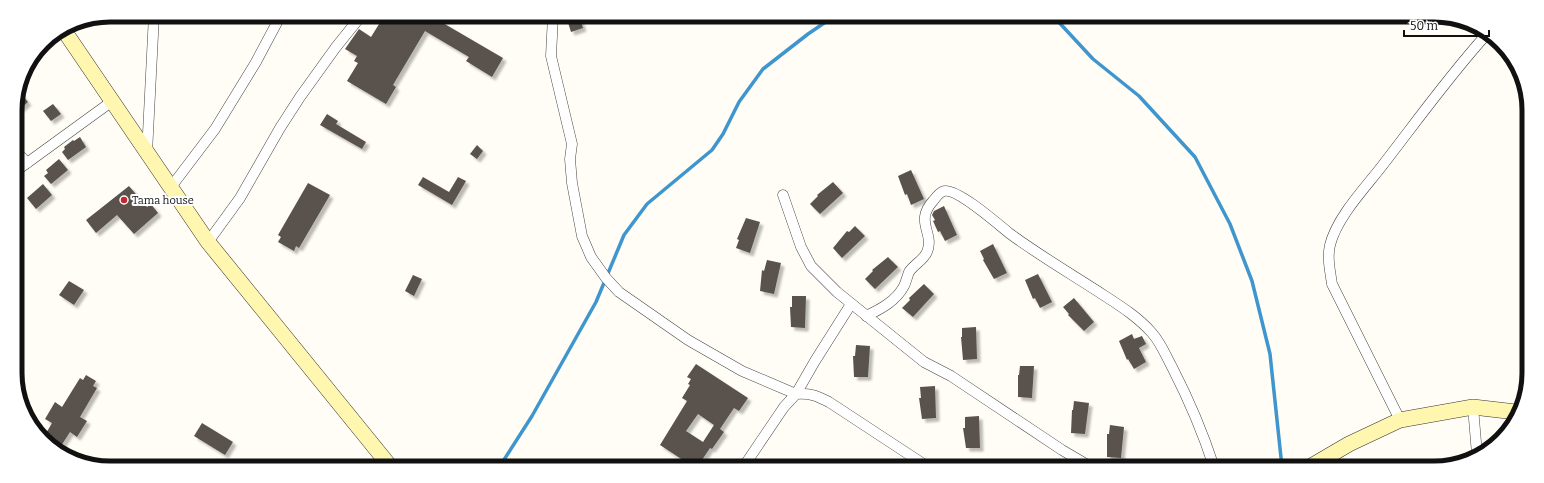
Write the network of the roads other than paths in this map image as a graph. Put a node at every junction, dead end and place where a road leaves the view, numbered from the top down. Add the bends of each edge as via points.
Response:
1 (154, 22) edge
2 (277, 22) edge
3 (356, 22) edge
4 (552, 22) edge
5 (66, 34) edge
6 (1484, 38) edge
7 (111, 102) junction
8 (147, 153) junction
9 (22, 158) edge
10 (27, 163) junction
11 (22, 167) edge
12 (170, 187) junction
13 (783, 195) dead end
14 (208, 242) junction
15 (851, 304) junction
16 (866, 316) junction
17 (796, 394) junction
18 (1473, 407) junction
19 (1513, 412) edge
20 (1400, 420) junction
21 (1477, 450) edge
22 (386, 461) edge
23 (747, 461) edge
24 (919, 461) edge
25 (1081, 461) edge
26 (1212, 461) edge
27 (1320, 461) edge

1 - 8 street
2 - 12 street via 215,130
3 - 14 street via 300,97 240,198
4 - 17 street via 551,56 572,144 572,183 582,236 591,256 619,292 688,340 742,371
5 - 7 street
6 - 20 street via 1350,208 1330,244 1328,260 1332,284
7 - 8 street
7 - 10 street
8 - 12 street
9 - 10 street
10 - 11 street
12 - 14 street
13 - 15 street via 801,247 811,266
14 - 22 street
15 - 16 street
15 - 17 street
16 - 25 street via 924,362 951,376
16 - 26 street via 888,304 899,294 909,273 924,258 928,244 924,216 937,196 944,191 952,191 1027,246 1130,313 1153,334 1184,390
17 - 23 street via 784,406
17 - 24 street via 814,395 829,402
18 - 19 street
18 - 20 street
18 - 21 street
20 - 27 street

